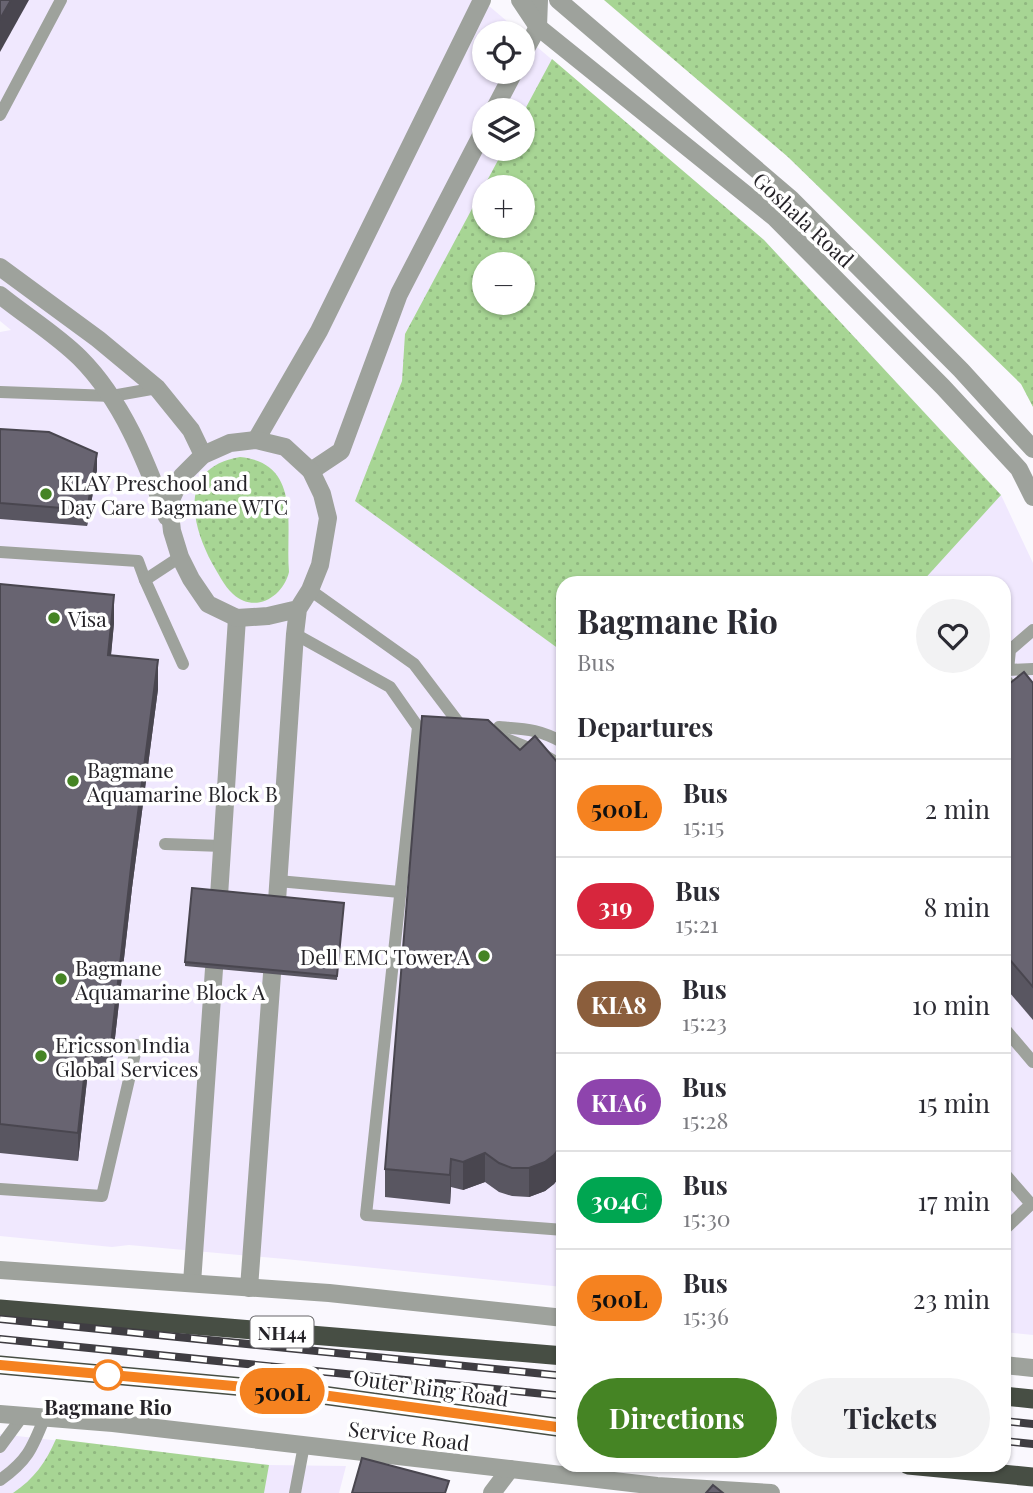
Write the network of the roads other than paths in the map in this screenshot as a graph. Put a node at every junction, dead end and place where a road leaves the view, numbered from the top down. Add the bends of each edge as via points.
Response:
1 (61, 0) edge
2 (482, 0) edge
3 (520, 0) edge
4 (539, 0) edge
5 (558, 0) edge
6 (538, 27) junction
7 (535, 32) edge
8 (0, 115) edge
9 (472, 153) edge
10 (0, 267) edge
11 (0, 295) edge
12 (157, 388) junction
13 (0, 392) edge
14 (112, 396) junction
15 (256, 440) junction
16 (1033, 449) edge
17 (203, 455) junction
18 (1026, 464) edge
19 (312, 471) junction
20 (1033, 497) edge
21 (172, 531) junction
22 (0, 552) edge
23 (180, 557) junction
24 (145, 580) junction
25 (310, 590) junction
26 (298, 609) junction
27 (237, 618) junction
28 (1033, 630) edge
29 (295, 634) junction
30 (1011, 648) edge
31 (183, 664) dead end
32 (1033, 669) edge
33 (1011, 673) edge
34 (1011, 681) edge
35 (1033, 712) edge
36 (458, 722) junction
37 (445, 723) edge
38 (471, 726) edge
39 (485, 731) edge
40 (498, 735) junction
41 (556, 738) edge
42 (556, 762) edge
43 (165, 844) dead end
44 (222, 846) junction
45 (278, 881) junction
46 (400, 892) junction
47 (219, 895) edge
48 (277, 901) edge
49 (214, 969) edge
50 (272, 974) edge
51 (1011, 1036) edge
52 (137, 1045) dead end
53 (1033, 1062) edge
54 (1011, 1181) edge
55 (0, 1189) edge
56 (1011, 1223) edge
57 (556, 1229) edge
58 (0, 1270) edge
59 (192, 1283) junction
60 (249, 1288) junction
61 (0, 1309) edge
62 (556, 1317) edge
63 (556, 1355) edge
64 (0, 1365) edge
65 (1011, 1366) edge
66 (1033, 1368) edge
67 (1011, 1397) edge
68 (1033, 1399) edge
69 (0, 1414) edge
70 (22, 1416) junction
71 (44, 1419) junction
72 (556, 1427) edge
73 (304, 1445) junction
74 (0, 1447) edge
75 (510, 1469) junction
76 (981, 1472) edge
77 (1033, 1477) edge
78 (0, 1480) edge
79 (295, 1493) edge
80 (492, 1493) edge
81 (771, 1493) edge

1 - 8 lane
2 - 15 street via 319,331
3 - 6 street, Goshala Road
4 - 6 street
5 - 16 street, Goshala Road via 791,199
6 - 7 street
6 - 18 street, Goshala Road via 775,217
9 - 19 street via 399,294 341,451
10 - 12 street
11 - 14 street via 80,358
12 - 14 lane
12 - 17 street via 191,430
13 - 14 lane
14 - 21 street
15 - 17 street via 230,443
15 - 19 street via 285,447
17 - 21 street via 182,476 170,504
18 - 20 street, Goshala Road
19 - 25 street via 328,518 320,565
21 - 23 street
22 - 24 lane via 138,561
23 - 24 lane
23 - 27 street via 208,604
24 - 31 lane
25 - 26 street
25 - 36 lane via 414,664
26 - 27 street
26 - 29 street
27 - 44 street
28 - 30 lane
29 - 45 street
29 - 46 lane via 390,687 424,726
32 - 33 lane
34 - 35 lane
36 - 37 lane
36 - 38 lane
39 - 40 lane
40 - 41 lane via 499,727 545,732
40 - 42 lane
43 - 44 lane
44 - 47 street
45 - 46 lane
45 - 48 street
46 - 57 lane via 366,1215
49 - 59 street
50 - 60 street
51 - 53 lane
52 - 55 lane via 102,1196
54 - 56 lane via 1031,1204
58 - 59 street
59 - 60 street
60 - 62 street
61 - 63 highway, Outer Ring Road / NH44
64 - 72 highway, Outer Ring Road via 300,1392
65 - 66 street
67 - 68 highway
69 - 70 street, Service Road
70 - 71 street, Service Road
70 - 74 lane
71 - 73 street, Service Road
71 - 78 lane via 30,1453
73 - 75 street, Service Road
73 - 79 lane
75 - 80 street
75 - 81 street, Service Road
76 - 77 highway

